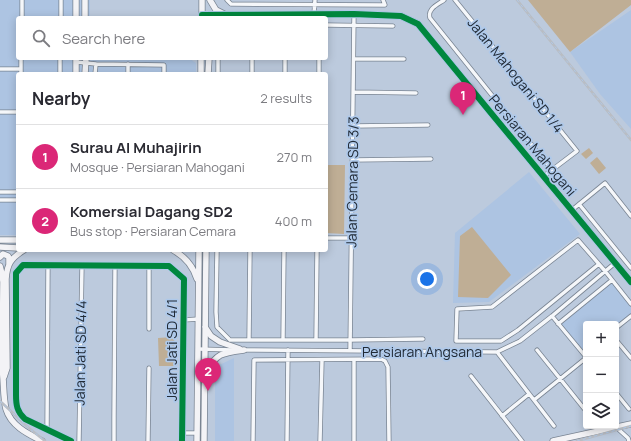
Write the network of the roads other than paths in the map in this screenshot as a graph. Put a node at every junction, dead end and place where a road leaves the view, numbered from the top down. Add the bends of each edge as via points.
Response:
1 (22, 0) edge
2 (61, 0) edge
3 (76, 0) edge
4 (85, 0) edge
5 (202, 0) edge
6 (209, 0) edge
7 (227, 0) edge
8 (383, 0) edge
9 (444, 0) edge
10 (455, 0) edge
11 (315, 2) edge
12 (314, 14) junction
13 (224, 15) junction
14 (22, 16) edge
15 (61, 16) edge
16 (76, 16) edge
17 (86, 16) edge
18 (202, 16) edge
19 (209, 16) edge
20 (354, 17) junction
21 (328, 26) edge
22 (354, 26) junction
23 (393, 26) dead end
24 (354, 59) junction
25 (404, 59) dead end
26 (22, 60) edge
27 (60, 60) edge
28 (76, 60) edge
29 (86, 60) edge
30 (201, 60) edge
31 (208, 60) edge
32 (218, 60) edge
33 (252, 60) edge
34 (285, 60) edge
35 (319, 60) edge
36 (96, 64) junction
37 (128, 64) junction
38 (0, 69) edge
39 (21, 69) joint
40 (60, 72) edge
41 (76, 72) edge
42 (85, 72) edge
43 (95, 72) edge
44 (128, 72) edge
45 (164, 72) edge
46 (201, 72) edge
47 (208, 72) edge
48 (218, 72) edge
49 (252, 72) edge
50 (285, 72) edge
51 (319, 72) edge
52 (353, 92) junction
53 (416, 93) dead end
54 (0, 112) edge
55 (16, 112) edge
56 (428, 125) dead end
57 (353, 126) junction
58 (431, 159) dead end
59 (352, 160) junction
60 (552, 170) junction
61 (544, 176) junction
62 (0, 192) edge
63 (16, 192) edge
64 (0, 200) edge
65 (16, 200) edge
66 (579, 204) junction
67 (572, 210) junction
68 (631, 216) edge
69 (328, 238) edge
70 (351, 238) junction
71 (0, 240) edge
72 (16, 240) edge
73 (0, 247) edge
74 (16, 248) edge
75 (21, 252) edge
76 (178, 252) edge
77 (199, 252) edge
78 (206, 252) edge
79 (217, 252) edge
80 (250, 252) edge
81 (284, 252) edge
82 (317, 252) edge
83 (0, 259) edge
84 (615, 263) junction
85 (599, 264) junction
86 (8, 265) junction
87 (48, 265) junction
88 (82, 265) junction
89 (115, 265) junction
90 (0, 266) edge
91 (149, 266) junction
92 (631, 268) edge
93 (605, 271) junction
94 (2, 274) junction
95 (612, 280) junction
96 (631, 282) edge
97 (199, 285) junction
98 (631, 304) edge
99 (552, 316) junction
100 (631, 316) edge
101 (183, 320) junction
102 (198, 320) junction
103 (558, 324) junction
104 (619, 326) edge
105 (205, 327) junction
106 (149, 329) dead end
107 (423, 339) dead end
108 (249, 340) junction
109 (283, 340) junction
110 (316, 340) junction
111 (350, 342) junction
112 (619, 344) edge
113 (198, 349) junction
114 (205, 349) junction
115 (244, 350) junction
116 (288, 350) junction
117 (537, 350) dead end
118 (350, 351) junction
119 (497, 352) junction
120 (583, 354) edge
121 (584, 357) edge
122 (631, 358) edge
123 (288, 360) junction
124 (322, 360) junction
125 (354, 360) junction
126 (149, 368) dead end
127 (204, 372) junction
128 (471, 376) dead end
129 (4, 379) junction
130 (560, 379) junction
131 (529, 394) junction
132 (619, 397) edge
133 (534, 400) junction
134 (583, 407) edge
135 (629, 409) dead end
136 (502, 416) junction
137 (631, 424) edge
138 (554, 426) dead end
139 (619, 427) edge
140 (612, 429) edge
141 (618, 429) edge
142 (47, 430) junction
143 (182, 433) junction
144 (197, 433) junction
145 (42, 441) edge
146 (71, 441) edge
147 (79, 441) edge
148 (114, 441) edge
149 (148, 441) edge
150 (182, 441) edge
151 (197, 441) edge
152 (204, 441) edge
153 (253, 441) edge
154 (286, 441) edge
155 (320, 441) edge
156 (354, 441) edge
157 (389, 441) edge
158 (522, 441) edge
159 (553, 441) edge
160 (629, 441) edge

1 - 14 street
2 - 15 street
3 - 16 main road
4 - 17 main road
5 - 18 main road
6 - 13 main road via 216,10
6 - 19 main road
7 - 11 street via 231,4
8 - 11 street via 385,5
9 - 60 street via 430,11 430,18
10 - 60 street, Jalan Mahogani SD 1/4 via 577,151
11 - 12 street
12 - 13 main road, Persiaran Mahogani
12 - 20 main road, Persiaran Mahogani
13 - 19 main road, Persiaran Mahogani
18 - 19 main road, Persiaran Mahogani
20 - 22 street, Jalan Cemara SD 3/3
20 - 61 main road, Persiaran Mahogani via 401,16 418,24
21 - 22 street
22 - 23 street
22 - 24 street, Jalan Cemara SD 3/3
24 - 25 street
24 - 52 street, Jalan Cemara SD 3/3
26 - 39 street
27 - 40 street
28 - 29 street
28 - 41 main road
29 - 36 street
29 - 42 main road
30 - 46 main road
31 - 47 main road
32 - 48 street
33 - 49 street
34 - 50 street
35 - 51 street
36 - 37 street
36 - 43 street
37 - 44 street
37 - 45 street via 164,66
38 - 39 street
52 - 53 street
52 - 57 street, Jalan Cemara SD 3/3
54 - 55 street
56 - 57 street
57 - 59 street, Jalan Cemara SD 3/3
58 - 59 street
59 - 70 street, Jalan Cemara SD 3/3
60 - 61 street
61 - 67 main road, Persiaran Mahogani
62 - 63 street
64 - 65 street
66 - 67 street
66 - 68 street via 605,183
66 - 92 street
67 - 84 main road, Persiaran Mahogani
69 - 70 street
70 - 111 street, Jalan Cemara SD 3/3
71 - 72 main road
73 - 74 main road
75 - 86 main road
76 - 97 main road via 192,267
77 - 97 main road
78 - 105 main road
79 - 108 street via 217,327 230,340
80 - 108 street
81 - 109 street
82 - 110 street
83 - 86 main road via 3,254 8,256
83 - 94 main road
84 - 93 street, Persiaran Angsana
84 - 96 main road, Persiaran Mahogani
85 - 85 street via 578,240 492,307 457,309 456,341 501,341
85 - 93 street
86 - 129 main road via 7,368
87 - 88 street
87 - 142 street
87 - 142 street via 23,265 16,273 17,406 25,419
88 - 89 street
88 - 147 street, Jalan Jati SD 4/4
89 - 91 street
89 - 148 street
90 - 94 main road
91 - 101 street, Jalan Jati SD 4/1 via 169,266 184,279
91 - 106 street
93 - 95 street
93 - 99 street, Persiaran Angsana
94 - 129 main road
95 - 98 street
95 - 103 street
97 - 102 main road
99 - 103 street
99 - 119 street, Persiaran Angsana via 520,341
100 - 104 street
101 - 102 street
101 - 143 street, Jalan Jati SD 4/1
102 - 113 main road
103 - 120 street
105 - 114 main road
105 - 115 main road via 211,336 220,342
107 - 111 street
108 - 109 street
109 - 110 street
110 - 111 street
111 - 118 street, Jalan Cemara SD 3/3
112 - 122 street
113 - 114 street, Persiaran Angsana
113 - 144 main road
114 - 115 street, Persiaran Angsana
114 - 127 main road
115 - 116 street, Persiaran Angsana
115 - 127 main road via 222,354
116 - 118 street, Persiaran Angsana
116 - 123 street
117 - 130 street
118 - 119 street, Persiaran Angsana
119 - 131 street
121 - 130 street
123 - 124 street
123 - 153 street via 254,360
123 - 154 street
124 - 125 street
124 - 155 street
125 - 156 street
125 - 157 street via 381,360 388,364
126 - 149 street
127 - 152 main road
128 - 136 street
129 - 145 main road via 5,402 13,418
130 - 133 street
130 - 134 street
131 - 133 street
131 - 136 street
132 - 135 street
133 - 138 street
136 - 158 street
137 - 139 main road
140 - 159 main road
141 - 160 street
142 - 146 street
143 - 144 street
143 - 150 street, Jalan Jati SD 4/1
144 - 151 main road

